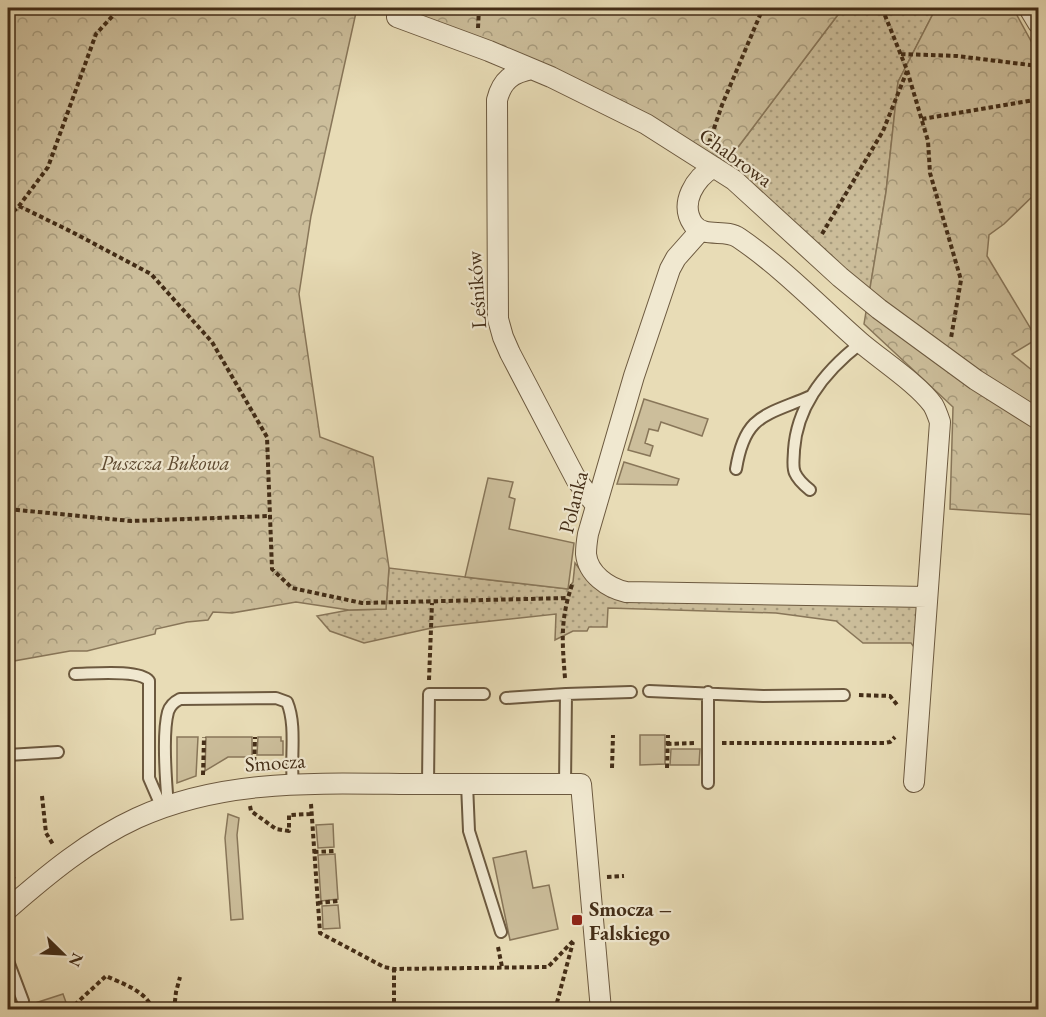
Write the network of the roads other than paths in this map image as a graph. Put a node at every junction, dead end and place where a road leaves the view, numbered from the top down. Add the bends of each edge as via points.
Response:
1 (1029, 8) edge
2 (397, 17) dead end
3 (1038, 23) edge
4 (532, 69) junction
5 (709, 164) junction
6 (700, 231) junction
7 (861, 343) junction
8 (811, 396) junction
9 (1038, 419) edge
10 (736, 469) dead end
11 (810, 490) dead end
12 (595, 504) junction
13 (927, 597) junction
14 (75, 674) dead end
15 (648, 691) dead end
16 (631, 692) dead end
17 (708, 692) junction
18 (566, 693) junction
19 (484, 694) dead end
20 (844, 695) road end
21 (506, 698) dead end
22 (58, 752) dead end
23 (8, 755) edge
24 (914, 782) dead end
25 (301, 783) junction
26 (708, 783) dead end
27 (428, 784) junction
28 (467, 784) junction
29 (573, 784) junction
30 (165, 807) junction
31 (8, 909) edge
32 (501, 932) dead end
33 (8, 961) edge
34 (23, 1001) dead end
35 (601, 1010) edge

1 - 3 street
2 - 4 street, Chabrowa
4 - 5 street, Chabrowa via 646,124
4 - 12 street, Leśników via 508,78 497,100 498,319 510,353 576,479
5 - 6 street via 689,197 690,218
5 - 9 street, Chabrowa via 744,188 879,309
6 - 7 street via 726,232 739,238
6 - 12 street, Polanka via 676,258 665,280
7 - 8 lane via 826,374
7 - 13 street via 921,393 934,406 940,422
8 - 10 lane via 753,423 739,448
8 - 11 lane via 797,427 794,466 795,473
12 - 13 street, Polanka via 586,555 602,582 615,589
13 - 24 street
14 - 30 lane via 141,675 149,681 149,778
15 - 17 lane
16 - 18 lane
17 - 20 lane
17 - 26 lane
18 - 21 lane
18 - 29 lane
19 - 27 lane via 429,694
22 - 23 lane
25 - 27 street, Smocza
25 - 30 street, Smocza via 251,780
25 - 30 lane via 291,769 292,729 287,702 276,698 180,699 168,713
27 - 28 street, Smocza
28 - 29 street, Smocza
28 - 32 lane via 469,831
29 - 35 street
30 - 31 street, Smocza via 100,838
33 - 34 lane

